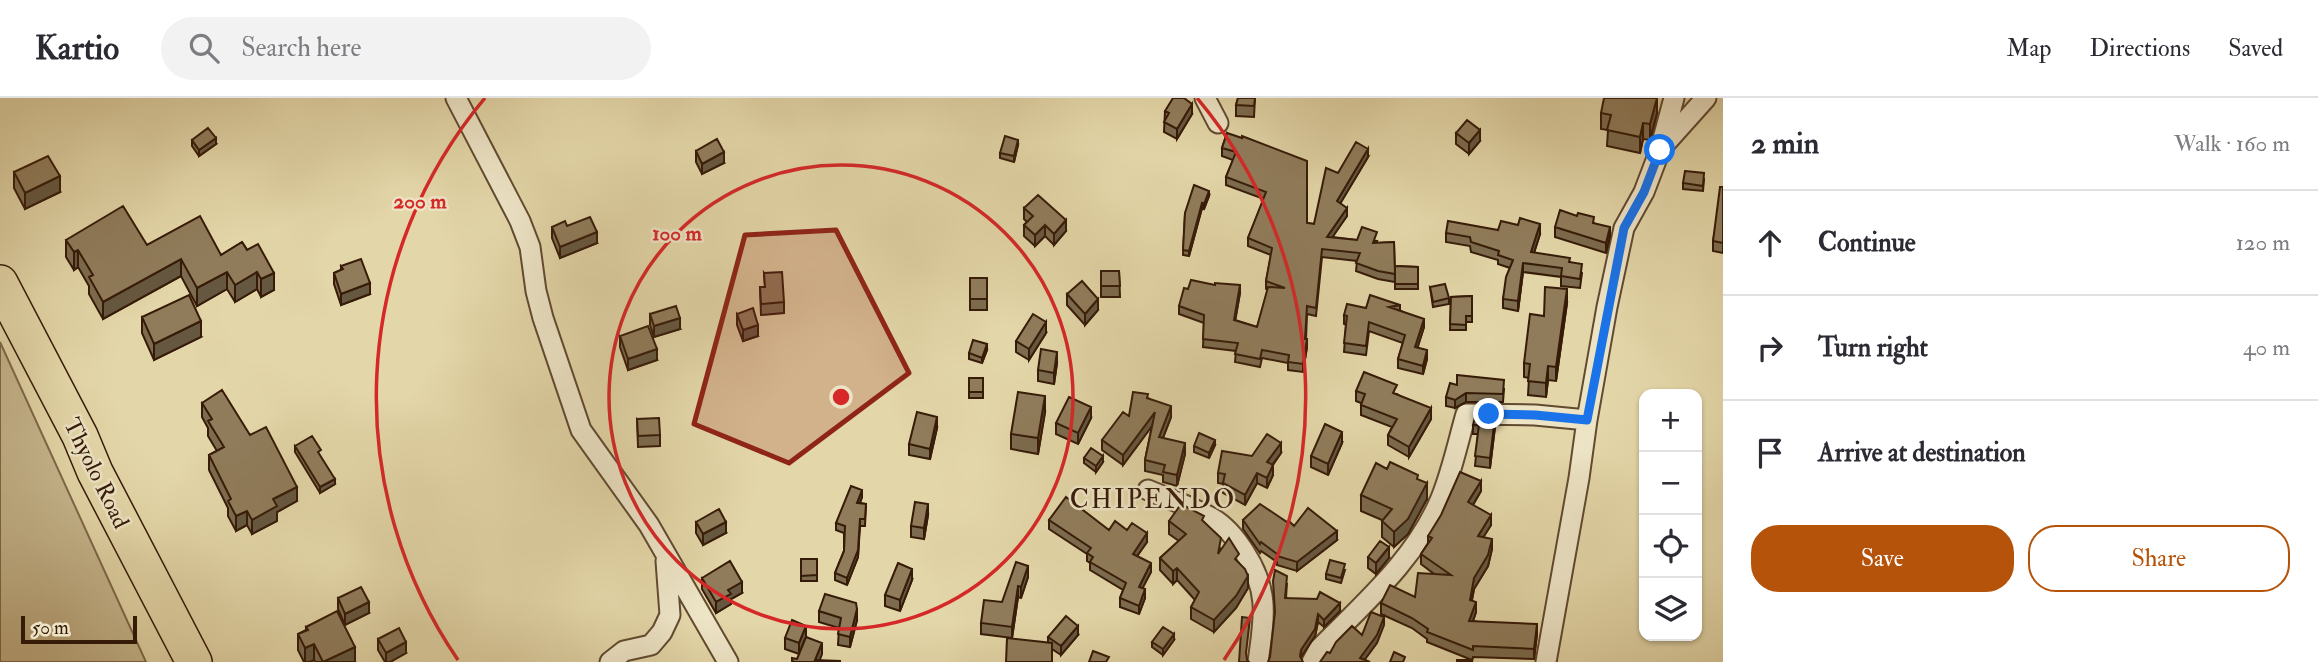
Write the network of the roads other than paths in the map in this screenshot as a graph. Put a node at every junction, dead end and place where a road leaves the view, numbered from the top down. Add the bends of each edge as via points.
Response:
1 (456, 98) edge
2 (1205, 98) edge
3 (1674, 98) edge
4 (1706, 98) edge
5 (1218, 122) dead end
6 (1660, 150) junction
7 (0, 283) edge
8 (1587, 420) junction
9 (1148, 490) dead end
10 (666, 555) junction
11 (194, 662) edge
12 (610, 662) edge
13 (728, 662) edge
14 (1258, 662) edge
15 (1312, 662) edge
16 (1546, 662) edge

1 - 10 street via 530,247 543,318 581,430
2 - 5 street
3 - 6 street
4 - 6 street
6 - 8 street via 1624,228
7 - 11 highway, Thyolo Road
8 - 15 street via 1466,414 1441,498 1419,539 1394,574 1319,649
8 - 16 street
9 - 14 street via 1213,519 1240,544 1263,593
10 - 12 street via 670,615 662,632 651,645 624,651
10 - 13 street

